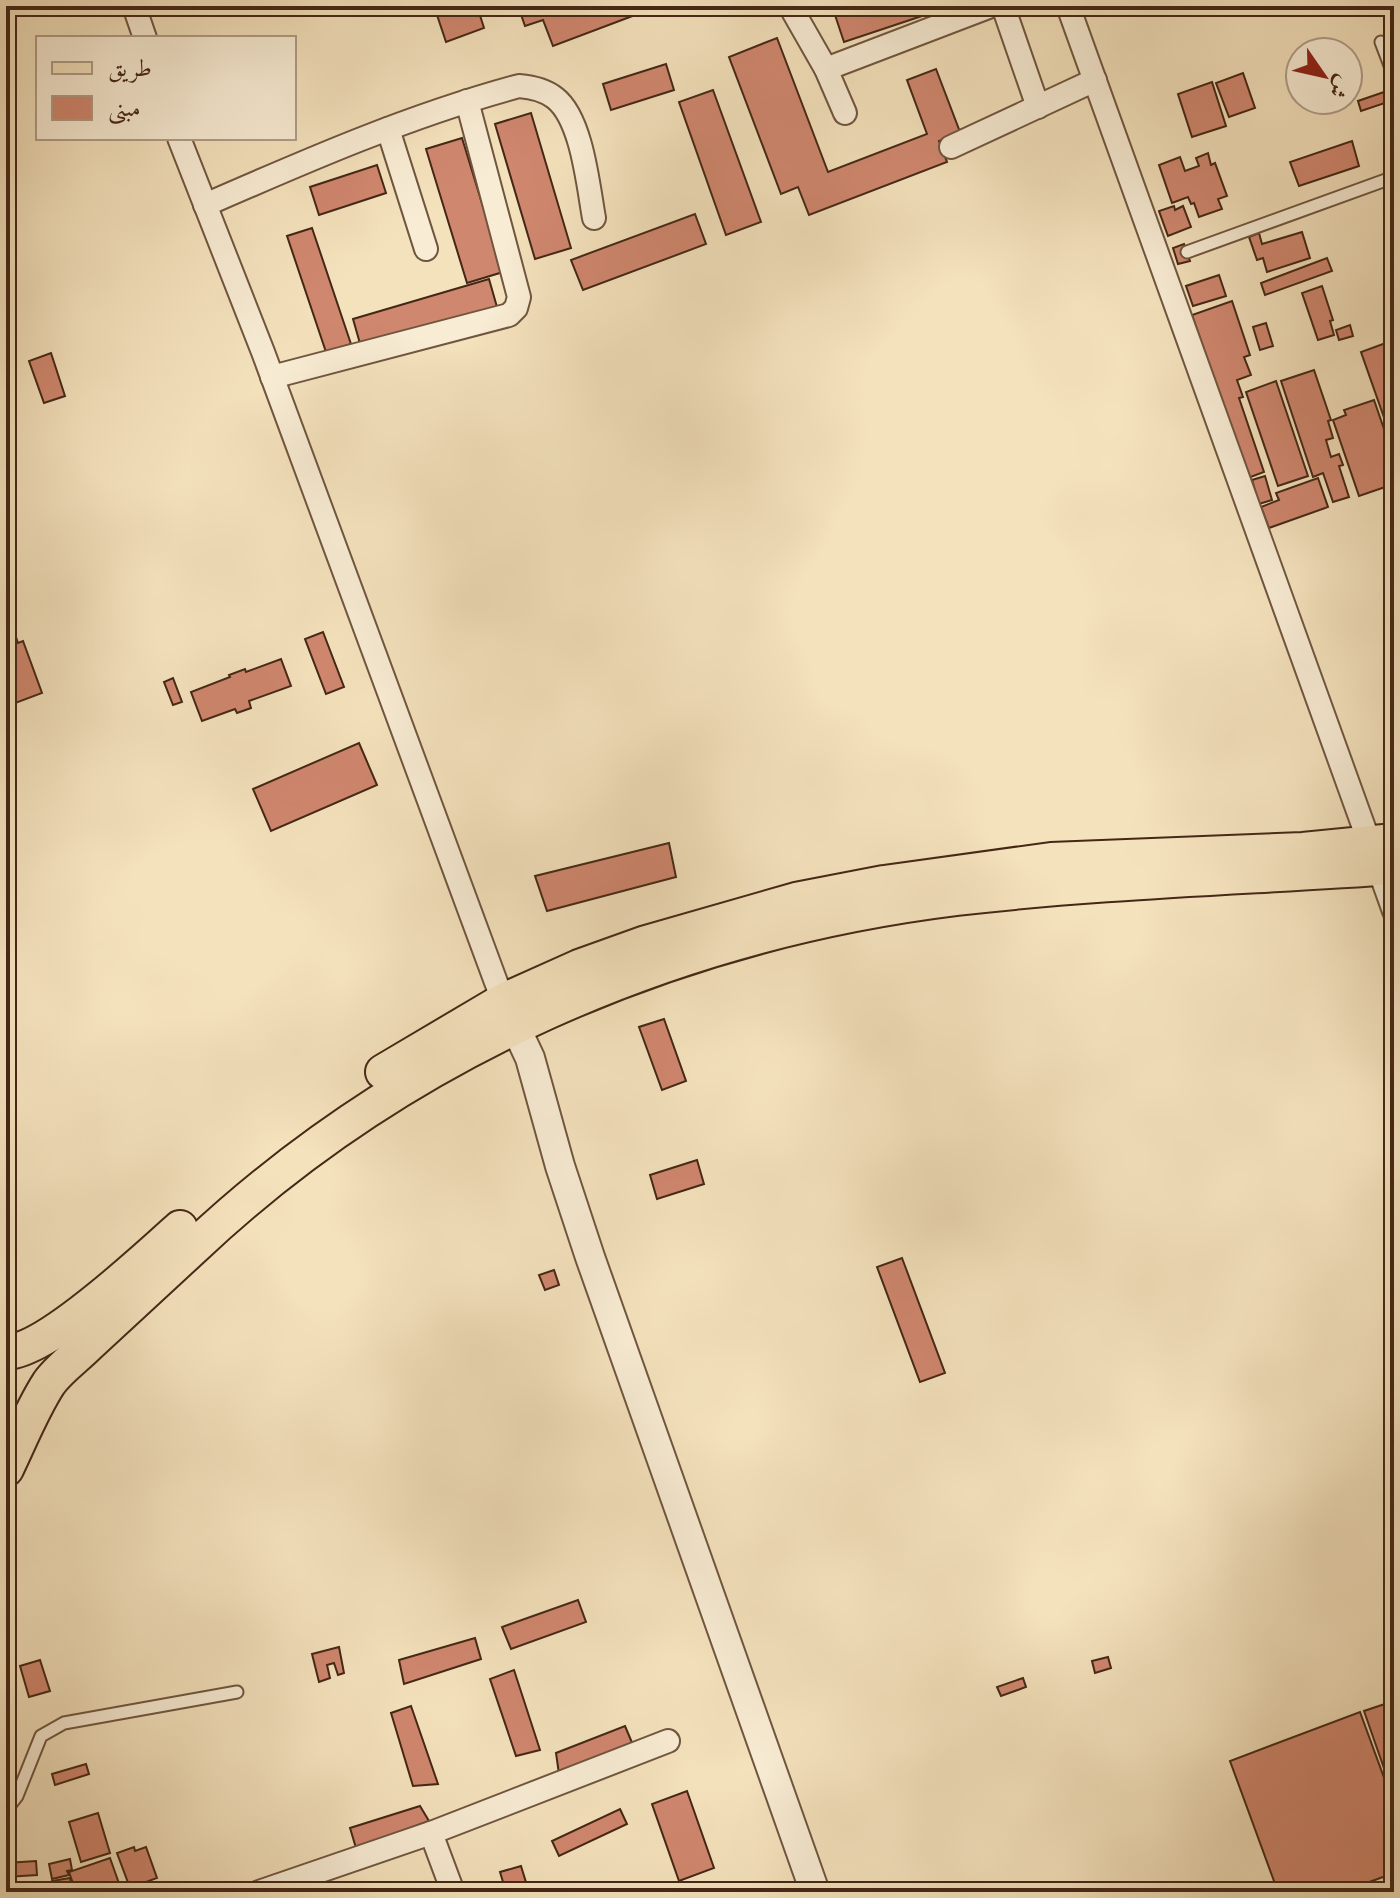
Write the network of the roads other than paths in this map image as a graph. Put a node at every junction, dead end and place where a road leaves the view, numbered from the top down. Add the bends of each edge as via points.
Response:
1 (134, 6) edge
2 (790, 6) edge
3 (991, 6) edge
4 (1003, 6) edge
5 (1068, 6) edge
6 (144, 36) edge
7 (1381, 42) dead end
8 (826, 69) junction
9 (1394, 76) edge
10 (1095, 80) junction
11 (467, 101) junction
12 (1038, 107) junction
13 (845, 113) dead end
14 (388, 129) junction
15 (180, 140) edge
16 (951, 147) dead end
17 (1394, 177) edge
18 (205, 205) junction
19 (594, 218) dead end
20 (426, 249) dead end
21 (1174, 256) junction
22 (272, 377) junction
23 (1384, 855) edge
24 (1394, 911) edge
25 (509, 1014) junction
26 (6, 1352) edge
27 (6, 1469) edge
28 (237, 1692) dead end
29 (668, 1741) dead end
30 (6, 1810) edge
31 (431, 1833) junction
32 (259, 1892) edge
33 (453, 1892) edge
34 (815, 1892) edge

1 - 6 street
2 - 8 street
3 - 8 street
4 - 12 street
5 - 10 street
7 - 9 lane
8 - 13 street
10 - 12 street
10 - 21 street
11 - 14 street
11 - 19 street via 519,86 555,98 570,116
11 - 22 street via 511,261 519,297 516,308 509,315
12 - 16 street
14 - 18 street
14 - 20 street
15 - 18 street
17 - 21 lane
18 - 22 street
21 - 23 street
22 - 25 street
23 - 24 street
23 - 25 main road via 1303,850 1051,860 884,883 796,900 646,943 579,967
25 - 26 main road via 428,1043 347,1094 230,1184 56,1332 18,1352
25 - 27 main road via 325,1137 241,1202 51,1380
25 - 34 street via 530,1058 590,1257
28 - 30 lane via 64,1723 41,1736
29 - 31 street
31 - 32 street
31 - 33 street

